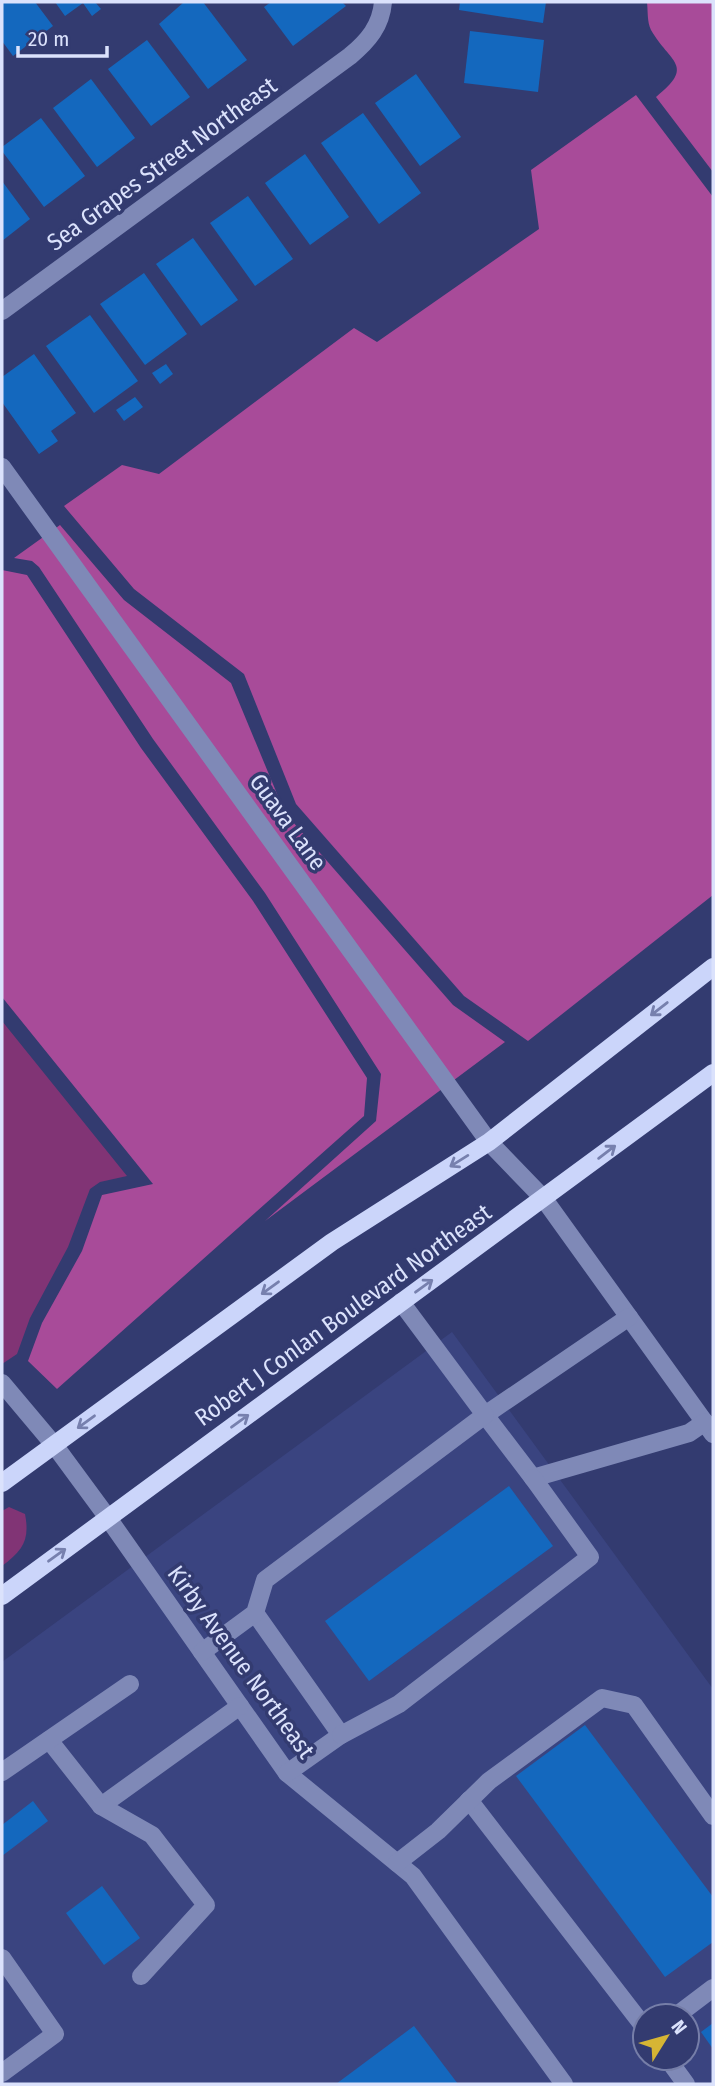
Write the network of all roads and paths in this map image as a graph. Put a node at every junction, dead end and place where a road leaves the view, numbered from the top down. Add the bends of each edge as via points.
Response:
1 (383, 2) edge
2 (2, 311) edge
3 (2, 467) edge
4 (713, 967) edge
5 (713, 1073) edge
6 (489, 1142) junction
7 (544, 1199) junction
8 (401, 1303) junction
9 (629, 1317) junction
10 (2, 1383) edge
11 (485, 1415) junction
12 (709, 1428) edge
13 (55, 1446) junction
14 (533, 1478) junction
15 (2, 1483) edge
16 (108, 1518) junction
17 (2, 1596) edge
18 (255, 1614) junction
19 (202, 1652) junction
20 (130, 1684) dead end
21 (240, 1706) junction
22 (341, 1735) junction
23 (49, 1740) junction
24 (2, 1772) edge
25 (286, 1773) junction
26 (469, 1800) junction
27 (101, 1806) junction
28 (713, 1816) edge
29 (397, 1863) junction
30 (2, 1958) edge
31 (141, 1976) dead end
32 (713, 1987) edge
33 (694, 2002) edge
34 (631, 2010) edge
35 (2, 2073) edge
36 (564, 2084) edge

1 - 2 street, Sea Grapes Street Northeast via 379,25 350,56
3 - 6 street, Guava Lane
4 -> 6 main road
7 -> 5 main road, Robert J Conlan Boulevard Northeast
6 - 7 street, Guava Lane
6 -> 13 main road via 332,1242
8 -> 7 main road, Robert J Conlan Boulevard Northeast
7 - 9 street, Guava Lane
8 - 11 street
16 -> 8 main road, Robert J Conlan Boulevard Northeast
9 - 11 street
9 - 12 street, Guava Lane
10 - 13 street, Kirby Avenue Northeast
11 - 14 street
11 - 18 street via 265,1580
12 - 14 street
13 - 15 main road
13 - 16 street, Kirby Avenue Northeast
14 - 22 street via 590,1557 399,1704
17 -> 16 main road, Robert J Conlan Boulevard Northeast
16 - 19 street, Kirby Avenue Northeast
18 - 19 street
18 - 22 street
19 - 21 street, Kirby Avenue Northeast
20 - 23 street
21 - 25 street, Kirby Avenue Northeast
21 - 27 street
22 - 25 street
23 - 24 street
23 - 27 street
25 - 29 street, Kirby Avenue Northeast
26 - 28 street via 602,1698 634,1705
26 - 29 street via 439,1831
26 - 34 street
27 - 31 street via 152,1835 206,1905
29 - 36 street, Kirby Avenue Northeast via 413,1876
30 - 35 street via 55,2034
32 - 33 street

